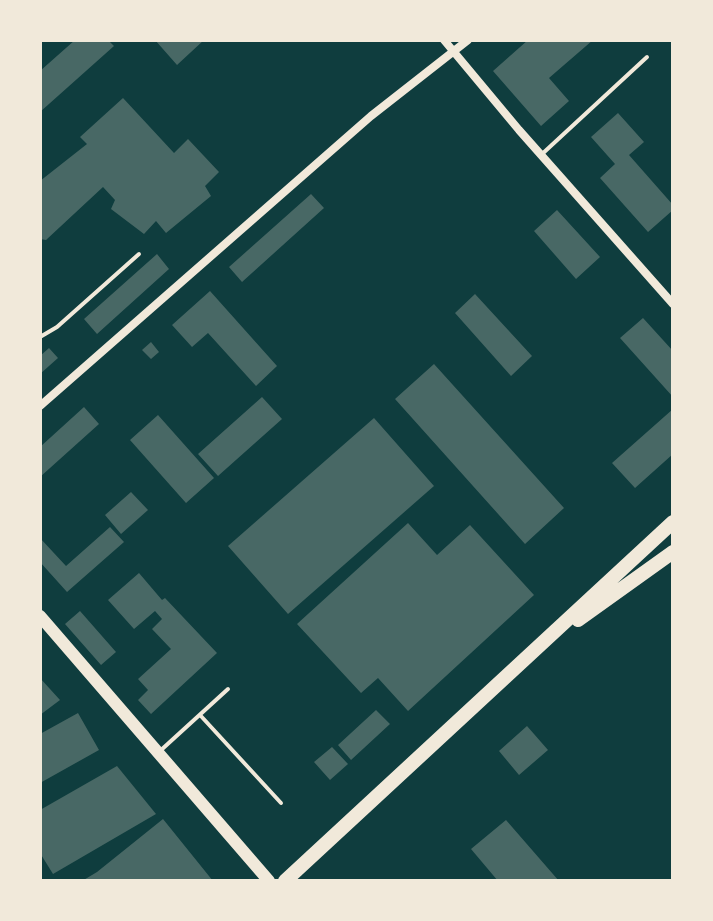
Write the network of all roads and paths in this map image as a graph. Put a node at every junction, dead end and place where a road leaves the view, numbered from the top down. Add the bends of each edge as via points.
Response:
1 (444, 40) edge
2 (468, 40) edge
3 (454, 51) junction
4 (647, 57) dead end
5 (541, 155) junction
6 (139, 254) dead end
7 (673, 304) edge
8 (40, 337) edge
9 (40, 406) edge
10 (673, 522) edge
11 (673, 552) edge
12 (40, 616) edge
13 (532, 652) junction
14 (228, 689) dead end
15 (200, 715) junction
16 (158, 752) junction
17 (281, 803) dead end
18 (269, 881) edge
19 (285, 881) edge

1 - 3 street
2 - 3 street
3 - 5 street
3 - 9 street via 371,116
4 - 5 lane
5 - 7 street
6 - 8 lane
10 - 13 highway
11 - 13 highway
12 - 16 main road
13 - 19 highway
14 - 15 lane
15 - 16 lane
15 - 17 lane
16 - 18 main road

